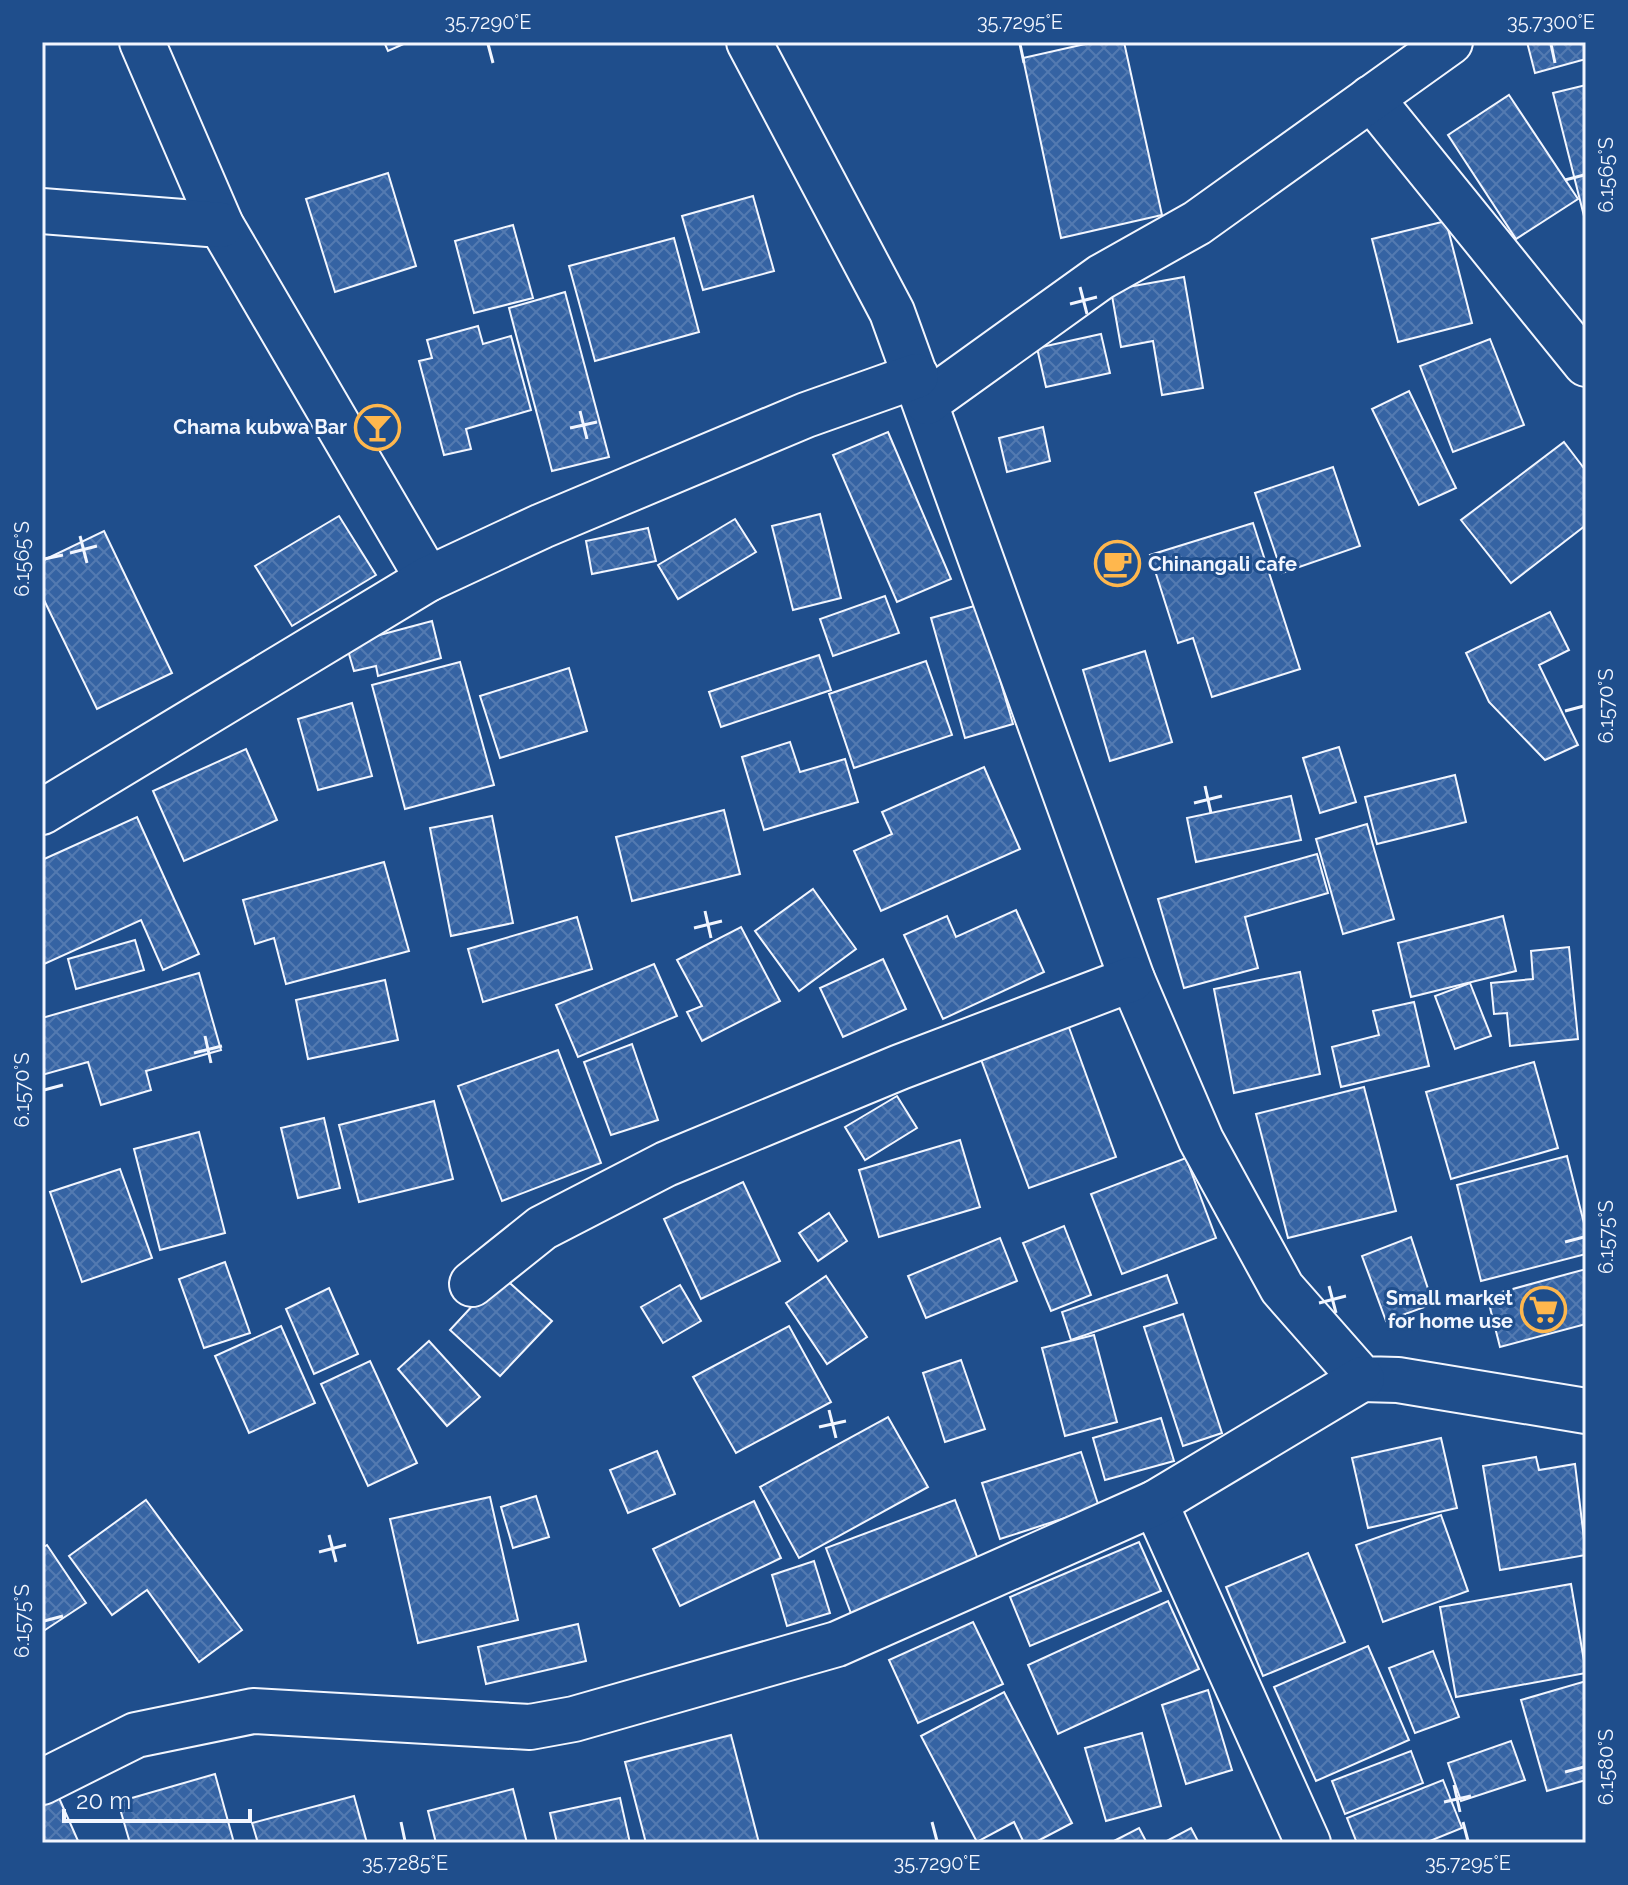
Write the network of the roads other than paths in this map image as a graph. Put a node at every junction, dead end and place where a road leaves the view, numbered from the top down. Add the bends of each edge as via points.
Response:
1 (142, 42) edge
2 (749, 42) edge
3 (1450, 42) edge
4 (1371, 98) junction
5 (42, 211) edge
6 (221, 225) junction
7 (1586, 364) edge
8 (922, 389) junction
9 (428, 579) junction
10 (42, 812) edge
11 (1132, 979) junction
12 (472, 1284) dead end
13 (1362, 1379) junction
14 (1586, 1411) edge
15 (1155, 1503) junction
16 (42, 1782) edge
17 (1308, 1843) edge

1 - 6 street
2 - 8 street via 892,312
3 - 4 street
4 - 7 street
4 - 8 street via 1197,223
5 - 6 street
6 - 9 street
8 - 9 street via 762,433
8 - 11 street
9 - 10 street
11 - 12 street via 666,1164 542,1228
11 - 13 street via 1201,1140 1282,1288
13 - 14 street via 1398,1380
13 - 15 street
15 - 16 street via 837,1644 574,1719 530,1727 253,1711 136,1735
15 - 17 street

